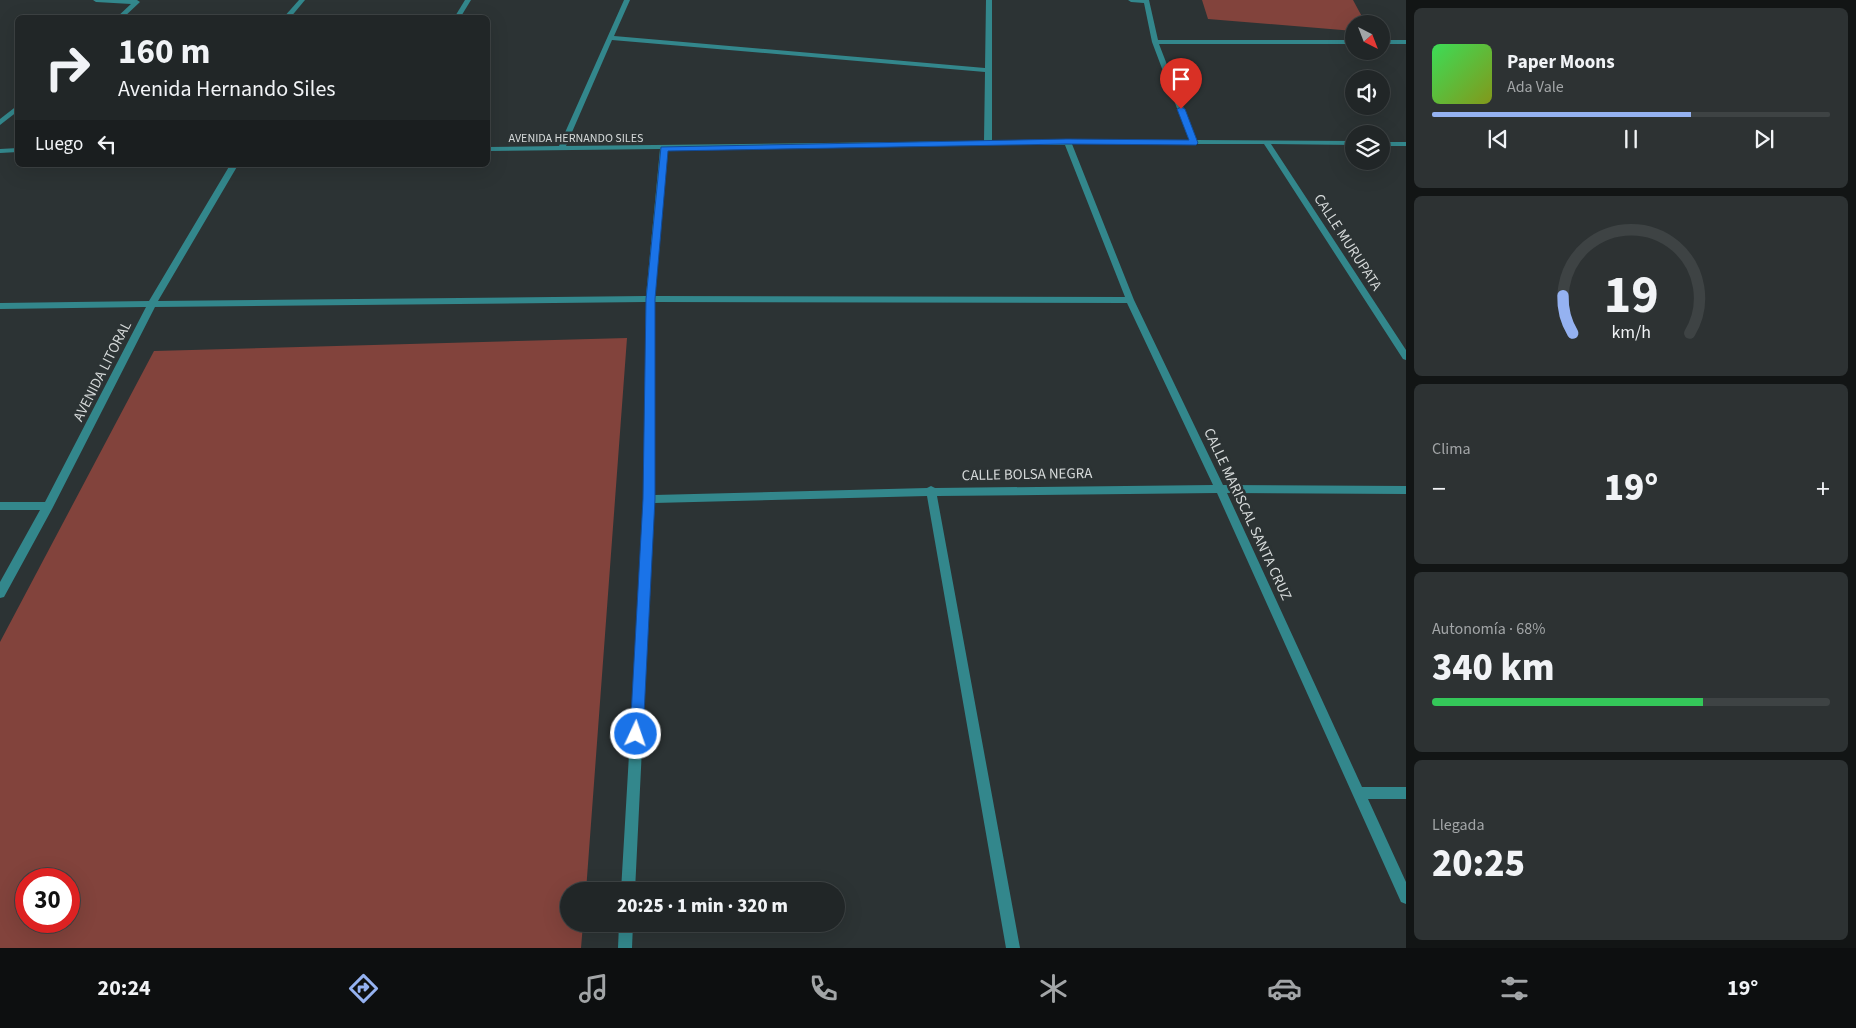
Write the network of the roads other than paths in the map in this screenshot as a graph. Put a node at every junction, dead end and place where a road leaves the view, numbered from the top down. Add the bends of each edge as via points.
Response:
1 (96, 0) edge
2 (302, 0) edge
3 (468, 0) edge
4 (627, 0) edge
5 (989, 0) edge
6 (1131, 0) edge
7 (137, 1) edge
8 (1146, 1) edge
9 (122, 15) edge
10 (289, 15) edge
11 (459, 15) edge
12 (610, 38) junction
13 (1155, 42) junction
14 (1345, 42) edge
15 (1390, 42) edge
16 (1406, 42) edge
17 (989, 70) junction
18 (15, 110) edge
19 (0, 123) edge
20 (1067, 141) junction
21 (1266, 142) junction
22 (1194, 143) junction
23 (988, 144) junction
24 (1345, 144) edge
25 (1390, 144) edge
26 (1406, 144) edge
27 (664, 148) junction
28 (490, 149) edge
29 (561, 149) junction
30 (15, 150) edge
31 (0, 151) edge
32 (233, 167) edge
33 (650, 299) junction
34 (1130, 300) junction
35 (152, 304) junction
36 (0, 306) edge
37 (1406, 357) edge
38 (1219, 488) junction
39 (931, 490) junction
40 (1406, 490) edge
41 (649, 499) junction
42 (0, 506) edge
43 (48, 506) junction
44 (0, 593) edge
45 (1406, 793) edge
46 (1360, 794) junction
47 (628, 882) edge
48 (1406, 898) edge
49 (626, 932) edge
50 (625, 948) edge
51 (1013, 948) edge

1 - 7 street
2 - 10 street
3 - 11 street
4 - 12 street
5 - 17 street
6 - 8 street
7 - 9 street
8 - 13 street
12 - 17 street
12 - 29 street
13 - 14 street
13 - 22 street
15 - 16 street
17 - 23 street
18 - 19 street
20 - 22 street, AVENIDA HERNANDO SILES
20 - 23 street, AVENIDA HERNANDO SILES
20 - 34 street, CALLE MARISCAL SANTA CRUZ
21 - 22 street, AVENIDA HERNANDO SILES
21 - 24 street, AVENIDA HERNANDO SILES
21 - 37 street, CALLE MURUPATA
23 - 27 street, AVENIDA HERNANDO SILES
25 - 26 street
27 - 29 street, AVENIDA HERNANDO SILES
27 - 33 street
28 - 29 street, AVENIDA HERNANDO SILES
30 - 31 street
32 - 35 street, AVENIDA LITORAL
33 - 34 street
33 - 35 street
33 - 41 street
34 - 38 street, CALLE MARISCAL SANTA CRUZ
35 - 36 street
35 - 43 street, AVENIDA LITORAL
38 - 39 street, CALLE BOLSA NEGRA
38 - 40 street, CALLE BOLSA NEGRA
38 - 46 street, CALLE MARISCAL SANTA CRUZ
39 - 41 street, CALLE BOLSA NEGRA
39 - 51 street
41 - 47 street
42 - 43 street
43 - 44 street, AVENIDA LITORAL
45 - 46 street
46 - 48 street, CALLE MARISCAL SANTA CRUZ
49 - 50 street

